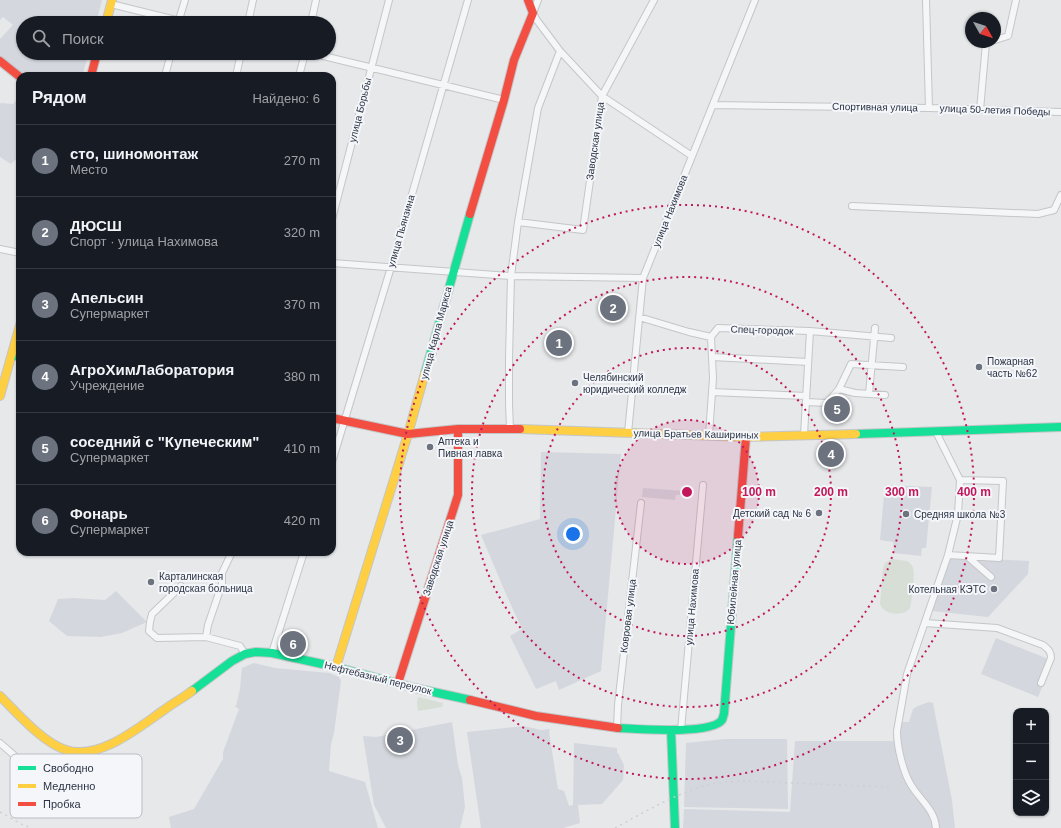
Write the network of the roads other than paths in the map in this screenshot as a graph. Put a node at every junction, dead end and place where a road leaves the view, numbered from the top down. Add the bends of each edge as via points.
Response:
1 (185, 0) edge
2 (253, 0) edge
3 (316, 0) edge
4 (389, 0) edge
5 (468, 0) edge
6 (528, 0) edge
7 (538, 0) edge
8 (654, 0) edge
9 (755, 0) edge
10 (926, 0) edge
11 (1016, 0) edge
12 (111, 2) edge
13 (533, 13) junction
14 (108, 16) edge
15 (158, 16) edge
16 (180, 16) edge
17 (250, 16) edge
18 (313, 16) edge
19 (1001, 38) edge
20 (986, 48) edge
21 (560, 51) junction
22 (336, 59) edge
23 (95, 60) edge
24 (169, 60) edge
25 (239, 60) edge
26 (303, 60) edge
27 (0, 61) edge
28 (371, 67) junction
29 (92, 72) edge
30 (166, 72) edge
31 (237, 72) edge
32 (300, 72) edge
33 (16, 74) edge
34 (443, 85) junction
35 (602, 96) junction
36 (504, 100) junction
37 (713, 105) junction
38 (929, 108) junction
39 (980, 110) junction
40 (1061, 112) edge
41 (692, 156) junction
42 (1061, 195) edge
43 (336, 203) edge
44 (852, 206) dead end
45 (518, 222) junction
46 (0, 249) edge
47 (16, 252) edge
48 (336, 263) edge
49 (391, 267) junction
50 (453, 272) junction
51 (511, 276) junction
52 (643, 278) junction
53 (639, 316) junction
54 (875, 328) dead end
55 (810, 331) junction
56 (711, 337) junction
57 (875, 337) junction
58 (891, 338) dead end
59 (16, 356) edge
60 (712, 357) junction
61 (808, 362) junction
62 (872, 365) junction
63 (903, 367) dead end
64 (839, 389) junction
65 (712, 392) junction
66 (869, 394) junction
67 (885, 395) dead end
68 (0, 396) edge
69 (806, 399) junction
70 (336, 419) edge
71 (345, 420) junction
72 (510, 428) junction
73 (1060, 428) edge
74 (458, 429) junction
75 (628, 432) junction
76 (936, 432) junction
77 (408, 434) junction
78 (804, 434) junction
79 (709, 435) junction
80 (746, 436) junction
81 (336, 449) edge
82 (960, 480) junction
83 (703, 485) dead end
84 (641, 504) dead end
85 (948, 555) junction
86 (230, 556) edge
87 (303, 556) edge
88 (968, 557) junction
89 (991, 578) dead end
90 (181, 586) dead end
91 (925, 623) junction
92 (206, 637) junction
93 (272, 653) junction
94 (245, 654) junction
95 (336, 666) junction
96 (398, 683) junction
97 (1041, 683) dead end
98 (0, 696) edge
99 (716, 724) joint
100 (617, 728) junction
101 (671, 730) junction
102 (681, 730) junction
103 (0, 743) edge
104 (66, 750) junction
105 (13, 754) edge
106 (70, 754) edge
107 (675, 828) edge
108 (936, 828) edge

1 - 16 street
2 - 17 street
3 - 18 street
4 - 28 street, улица Борьбы
5 - 34 street, улица Пьянзина
6 - 13 main road
7 - 13 street, улица Карла Маркса
8 - 35 street, Заводская улица
9 - 37 street, улица Нахимова
10 - 38 street, Спортивная улица
11 - 19 street via 1008,36
12 - 14 main road
12 - 15 street
13 - 21 street
13 - 36 main road, улица Карла Маркса via 514,60
20 - 39 street
21 - 35 street
21 - 45 street via 538,108
22 - 28 street
23 - 29 main road
24 - 30 street
25 - 31 street
26 - 32 street
27 - 33 main road
28 - 34 street
28 - 43 street, улица Борьбы
34 - 36 street
34 - 49 street, улица Пьянзина
35 - 41 street
35 - 45 street, Заводская улица via 583,230
36 - 50 main road, улица Карла Маркса
37 - 38 street, Спортивная улица
37 - 41 street, улица Нахимова
38 - 39 street, улица 50-летия Победы
39 - 40 street, улица 50-летия Победы
41 - 52 street, улица Нахимова
42 - 44 street via 1054,210 1038,214
45 - 51 street
46 - 47 street
48 - 49 street
49 - 50 street
49 - 71 street, улица Пьянзина
50 - 51 street
50 - 77 main road, улица Карла Маркса
51 - 52 street
51 - 72 street
52 - 53 street, улица Нахимова
53 - 56 street
53 - 75 street, улица Нахимова
54 - 57 street
55 - 56 street, Спец-городок via 718,328
55 - 57 street, Спец-городок
55 - 61 street
56 - 60 street
57 - 58 street, Спец-городок
57 - 62 street
59 - 68 main road
60 - 61 street
60 - 65 street
61 - 69 street
62 - 63 street
62 - 64 street via 851,364
62 - 66 street
64 - 66 street
64 - 69 street via 828,403
65 - 69 street
65 - 79 street
66 - 67 street
69 - 78 street
70 - 71 main road, улица Братьев Кашириных
71 - 77 main road, улица Братьев Кашириных
71 - 81 street, улица Пьянзина
72 - 74 main road, улица Братьев Кашириных
72 - 75 main road, улица Братьев Кашириных
73 - 76 main road, улица Братьев Кашириных
74 - 77 main road, улица Братьев Кашириных
74 - 96 main road, Заводская улица via 458,495
75 - 79 main road, улица Братьев Кашириных
76 - 78 main road, улица Братьев Кашириных
76 - 82 street
77 - 95 main road, улица Карла Маркса
78 - 80 main road, улица Братьев Кашириных
79 - 80 main road, улица Братьев Кашириных
80 - 99 main road, Юбилейная улица via 724,714 722,720
82 - 85 street via 958,514
82 - 88 street via 1002,481 999,558
83 - 102 street, улица Нахимова
84 - 100 street, Ковровая улица
85 - 88 street
85 - 91 street
86 - 92 street via 222,573 222,584
87 - 93 street
88 - 89 street
90 - 92 street via 152,614 149,631 157,638
91 - 97 street via 997,628 1043,645 1049,649 1051,658
91 - 108 street via 907,674 897,740 908,778 933,814
92 - 94 street via 240,646
93 - 94 main road, Нефтебазный переулок
93 - 95 main road, Нефтебазный переулок
94 - 104 main road, Нефтебазный переулок via 109,745 86,752
95 - 96 main road, Нефтебазный переулок
96 - 100 main road, Нефтебазный переулок via 536,716
98 - 104 main road via 41,735
99 - 102 main road, Нефтебазный переулок
100 - 101 main road, Нефтебазный переулок
101 - 102 main road, Нефтебазный переулок
101 - 107 main road
103 - 105 street
104 - 106 street

